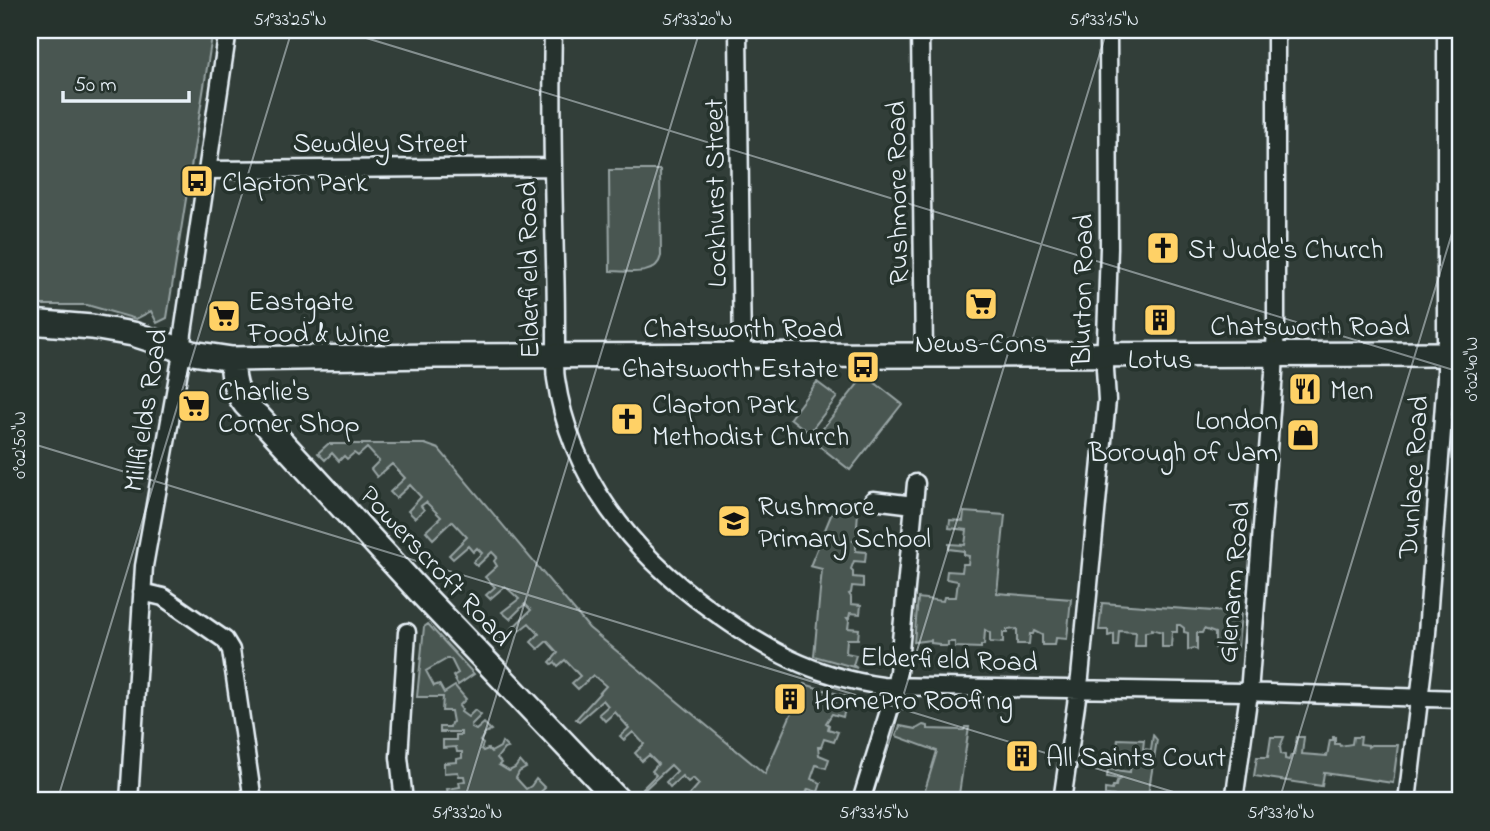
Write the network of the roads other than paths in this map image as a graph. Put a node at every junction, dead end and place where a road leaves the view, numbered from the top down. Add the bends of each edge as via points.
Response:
1 (228, 30) edge
2 (553, 30) edge
3 (738, 30) edge
4 (920, 30) edge
5 (1108, 30) edge
6 (1276, 30) edge
7 (1447, 30) edge
8 (552, 167) junction
9 (209, 170) junction
10 (30, 321) edge
11 (182, 350) junction
12 (1275, 354) junction
13 (1454, 354) edge
14 (742, 356) junction
15 (924, 356) junction
16 (1106, 356) junction
17 (556, 357) junction
18 (232, 359) junction
19 (916, 483) dead end
20 (873, 500) dead end
21 (914, 505) junction
22 (142, 592) junction
23 (407, 632) dead end
24 (895, 685) junction
25 (1078, 690) junction
26 (1249, 692) junction
27 (1421, 697) junction
28 (1460, 699) edge
29 (130, 801) edge
30 (253, 801) edge
31 (404, 801) edge
32 (619, 801) edge
33 (860, 801) edge
34 (1062, 801) edge
35 (1234, 801) edge
36 (1407, 801) edge

1 - 9 street, Millfields Road
2 - 8 street, Elderfield Road
3 - 14 street, Lockhurst Street
4 - 15 street, Rushmore Road
5 - 16 street, Blurton Road
6 - 12 street, Glenarm Road
7 - 13 street, Dunlace Road
8 - 9 street, Sewdley Street
8 - 17 street, Elderfield Road
9 - 11 street, Millfields Road
10 - 11 street, Chatsworth Road via 133,334
11 - 18 street, Chatsworth Road
11 - 22 street, Millfields Road
12 - 13 street, Chatsworth Road
12 - 16 street, Chatsworth Road
12 - 26 street, Glenarm Road
13 - 27 street, Dunlace Road
14 - 15 street, Chatsworth Road
14 - 17 street, Chatsworth Road
15 - 16 street, Chatsworth Road
16 - 25 street, Blurton Road via 1107,400
17 - 18 street, Chatsworth Road
17 - 24 street, Elderfield Road via 555,378 564,421 580,462 611,513 651,558 706,607 788,659 846,681
18 - 32 street, Powerscroft Road via 234,387 242,402
19 - 21 street
20 - 21 street
21 - 24 street
22 - 29 street, Millfields Road
22 - 30 street via 163,597 225,640 231,650
23 - 31 street via 399,757
24 - 25 street, Elderfield Road
24 - 33 street
25 - 26 street, Elderfield Road
25 - 34 street, Blurton Road
26 - 27 street, Elderfield Road
26 - 35 street, Glenarm Road
27 - 28 street, Elderfield Road
27 - 36 street, Dunlace Road

